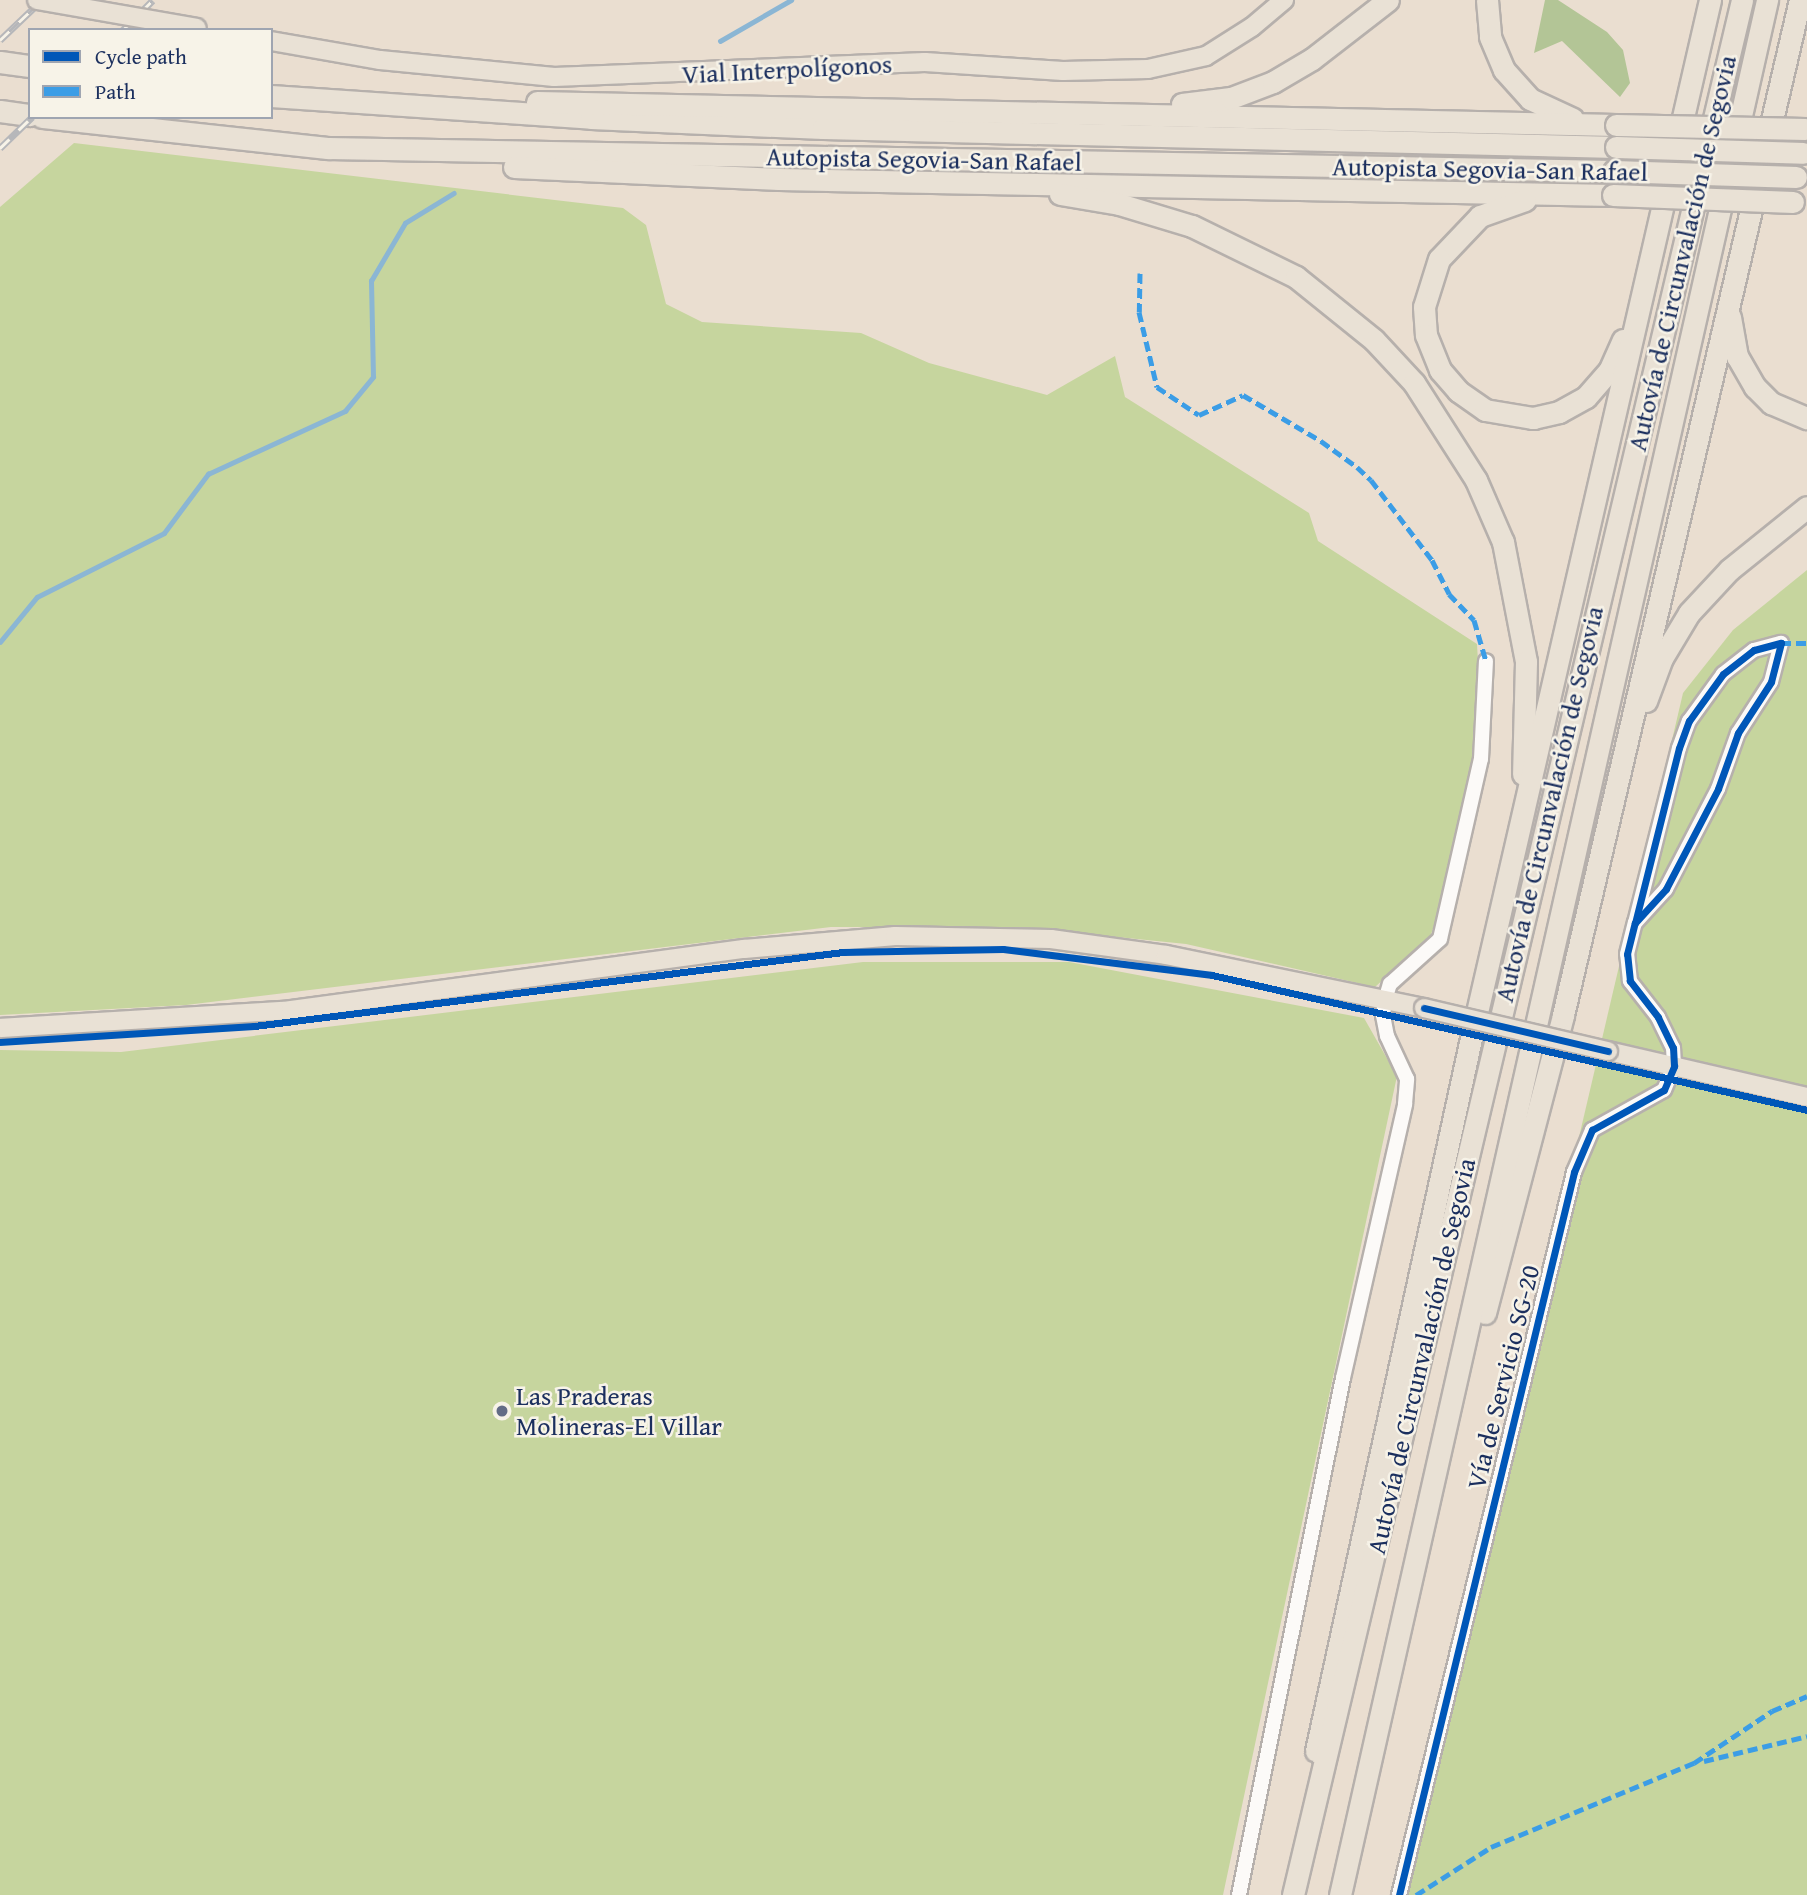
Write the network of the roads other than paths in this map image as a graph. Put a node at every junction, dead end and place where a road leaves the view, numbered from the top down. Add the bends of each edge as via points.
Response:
1 (37, 0) edge
2 (1284, 0) edge
3 (1376, 0) edge
4 (1388, 0) edge
5 (1487, 0) edge
6 (1702, 0) edge
7 (1710, 0) edge
8 (1742, 0) edge
9 (1767, 0) edge
10 (1800, 0) edge
11 (195, 28) edge
12 (273, 41) edge
13 (1697, 55) junction
14 (0, 62) edge
15 (28, 66) edge
16 (1273, 82) junction
17 (273, 96) edge
18 (347, 103) junction
19 (0, 111) edge
20 (1023, 112) junction
21 (28, 115) edge
22 (54, 119) edge
23 (1616, 125) junction
24 (1806, 129) edge
25 (328, 148) junction
26 (1805, 153) edge
27 (1801, 177) edge
28 (862, 181) junction
29 (1577, 195) junction
30 (1800, 202) edge
31 (1739, 255) junction
32 (1648, 269) junction
33 (1807, 418) edge
34 (1807, 507) edge
35 (1486, 661) dead end
36 (1605, 826) junction
37 (1635, 923) junction
38 (1484, 982) junction
39 (1385, 1000) junction
40 (0, 1028) edge
41 (1674, 1066) junction
42 (1807, 1097) edge
43 (1399, 1643) junction
44 (1239, 1895) edge
45 (1292, 1895) edge
46 (1340, 1895) edge
47 (1399, 1895) edge

1 - 11 main road, bridge
2 - 12 main road, Vial Interpolígonos via 1252,27 1206,55 1148,69 1063,71 925,62 554,77 380,60
3 - 16 highway
4 - 16 highway via 1312,59
5 - 23 highway via 1495,53 1517,86 1560,115
6 - 13 highway
7 - 13 highway
8 - 45 highway, Autovía de Circunvalación de Segovia
9 - 43 highway, Autovía de Circunvalación de Segovia
10 - 31 highway
13 - 32 highway
14 - 15 highway
16 - 20 highway via 1210,101
17 - 18 highway, Autopista Segovia-San Rafael
18 - 20 highway via 569,102
18 - 26 highway, Autopista Segovia-San Rafael, bridge via 823,128
19 - 21 highway
20 - 23 highway
22 - 25 highway, Autopista Segovia-San Rafael
23 - 24 highway, bridge
25 - 27 highway, Autopista Segovia-San Rafael, bridge
25 - 28 highway via 552,169
28 - 29 highway
28 - 38 highway via 1072,194 1192,226 1296,277 1374,340 1414,383 1476,480 1503,542 1526,662 1523,778
29 - 30 highway, bridge
29 - 32 highway via 1539,197 1490,211 1458,234 1439,259 1426,292 1426,335 1440,370 1458,391 1485,410 1521,418 1572,407 1609,371
31 - 33 highway via 1730,319 1742,368 1771,403
31 - 36 highway
32 - 38 highway
34 - 36 highway via 1708,591 1675,635 1651,686
35 - 39 street via 1481,759 1440,939 1390,984
36 - 43 highway via 1542,1096
37 - 37 street via 1689,721 1709,689 1742,657 1782,643 1771,682 1738,733 1707,812 1666,889
37 - 41 street via 1627,954 1630,981 1658,1017 1673,1048
38 - 45 highway via 1338,1641
39 - 40 main road via 1166,955 1051,939 895,936 769,946 291,1010
39 - 41 main road, bridge
39 - 44 street via 1387,1036 1408,1079 1405,1104 1340,1392
41 - 42 main road
41 - 47 street, Vía de Servicio SG-20 via 1664,1090 1592,1130 1574,1172
43 - 46 highway, Autovía de Circunvalación de Segovia

